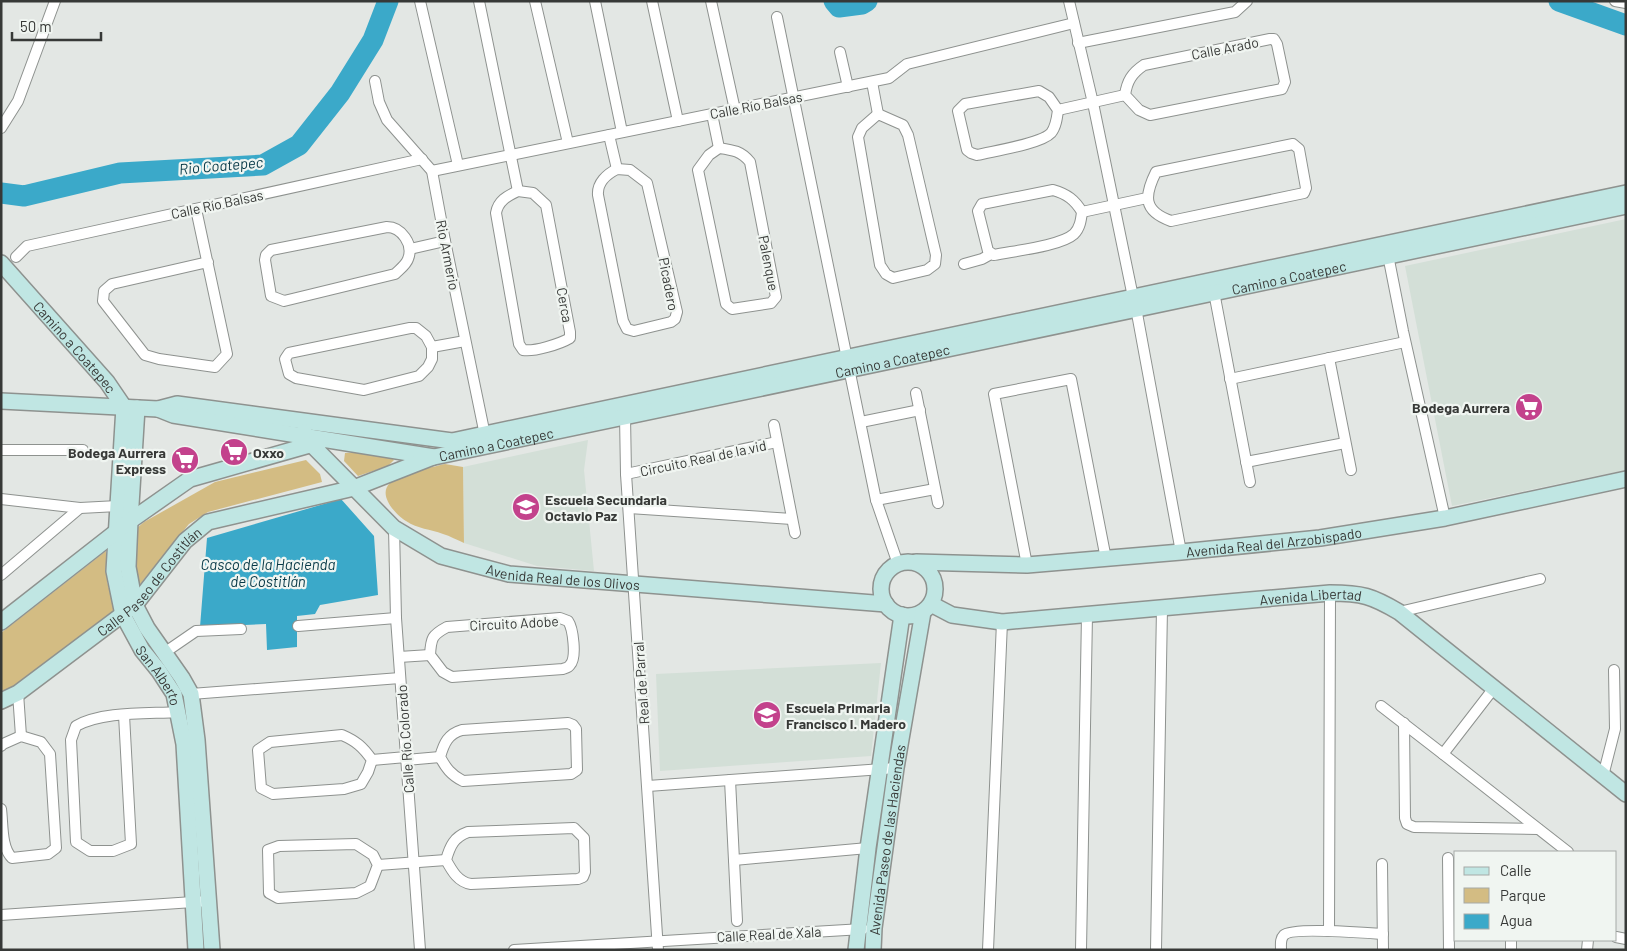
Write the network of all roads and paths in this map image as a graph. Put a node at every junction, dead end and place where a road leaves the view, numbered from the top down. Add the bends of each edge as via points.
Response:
1 (55, 1) edge
2 (420, 1) edge
3 (479, 1) edge
4 (535, 1) edge
5 (595, 1) edge
6 (652, 1) edge
7 (711, 1) edge
8 (1069, 1) edge
9 (1247, 1) edge
10 (1615, 1) edge
11 (1626, 3) edge
12 (777, 17) dead end
13 (1074, 23) junction
14 (1078, 43) junction
15 (840, 52) dead end
16 (375, 80) dead end
17 (872, 82) junction
18 (848, 87) junction
19 (1125, 95) junction
20 (794, 98) junction
21 (1093, 103) junction
22 (735, 110) junction
23 (1058, 110) junction
24 (712, 114) junction
25 (878, 114) junction
26 (678, 121) junction
27 (1, 128) edge
28 (622, 132) junction
29 (609, 135) junction
30 (568, 143) junction
31 (719, 148) junction
32 (510, 155) junction
33 (422, 159) junction
34 (458, 165) junction
35 (617, 169) junction
36 (432, 171) junction
37 (518, 191) junction
38 (1626, 193) edge
39 (1147, 198) junction
40 (1114, 205) junction
41 (1626, 206) edge
42 (196, 208) junction
43 (1082, 212) junction
44 (444, 241) junction
45 (410, 249) junction
46 (1387, 249) junction
47 (991, 254) junction
48 (16, 257) dead end
49 (208, 262) junction
50 (1, 263) edge
51 (964, 264) dead end
52 (1214, 292) junction
53 (1135, 302) junction
54 (465, 341) junction
55 (1405, 342) junction
56 (432, 347) junction
57 (1329, 358) junction
58 (848, 363) junction
59 (1230, 378) junction
60 (916, 393) dead end
61 (1, 401) edge
62 (130, 407) junction
63 (158, 409) junction
64 (920, 410) junction
65 (625, 416) junction
66 (298, 419) junction
67 (861, 422) junction
68 (774, 425) dead end
69 (350, 426) junction
70 (309, 440) junction
71 (327, 440) junction
72 (486, 440) junction
73 (452, 441) junction
74 (776, 442) junction
75 (1345, 443) junction
76 (1, 450) edge
77 (83, 450) dead end
78 (434, 457) junction
79 (1246, 462) junction
80 (1351, 470) dead end
81 (626, 474) junction
82 (1626, 479) edge
83 (1250, 482) dead end
84 (354, 488) junction
85 (935, 488) junction
86 (1, 499) edge
87 (876, 500) junction
88 (938, 503) dead end
89 (118, 506) junction
90 (80, 508) junction
91 (629, 508) junction
92 (1445, 518) junction
93 (792, 519) junction
94 (130, 522) junction
95 (394, 528) junction
96 (795, 532) dead end
97 (116, 533) junction
98 (1182, 552) junction
99 (1106, 559) junction
100 (916, 562) junction
101 (898, 564) junction
102 (1027, 564) junction
103 (1, 575) edge
104 (1540, 579) dead end
105 (635, 585) junction
106 (1330, 593) junction
107 (886, 604) junction
108 (136, 605) junction
109 (927, 608) junction
110 (1162, 608) junction
111 (1399, 612) junction
112 (1087, 614) junction
113 (123, 615) junction
114 (902, 615) junction
115 (396, 618) junction
116 (1, 622) edge
117 (1002, 622) junction
118 (298, 626) dead end
119 (240, 628) dead end
120 (164, 653) junction
121 (430, 655) junction
122 (399, 657) junction
123 (1614, 670) dead end
124 (400, 678) junction
125 (1494, 688) junction
126 (18, 693) junction
127 (191, 694) junction
128 (1, 701) edge
129 (1381, 706) dead end
130 (178, 712) junction
131 (124, 715) junction
132 (1404, 723) junction
133 (21, 736) junction
134 (1, 746) edge
135 (1444, 754) junction
136 (440, 757) junction
137 (406, 758) junction
138 (372, 760) junction
139 (896, 768) junction
140 (879, 769) junction
141 (1603, 776) junction
142 (730, 780) junction
143 (648, 786) junction
144 (1626, 794) edge
145 (1, 809) edge
146 (1538, 829) junction
147 (868, 848) junction
148 (1567, 851) edge
149 (1448, 858) dead end
150 (446, 860) junction
151 (734, 860) junction
152 (414, 862) junction
153 (1382, 864) dead end
154 (378, 865) junction
155 (192, 901) junction
156 (208, 901) junction
157 (1, 915) edge
158 (737, 921) dead end
159 (866, 928) junction
160 (1329, 932) junction
161 (1383, 934) junction
162 (658, 945) edge
163 (1281, 946) edge
164 (196, 950) edge
165 (212, 950) edge
166 (420, 950) edge
167 (514, 950) edge
168 (856, 950) edge
169 (873, 950) edge
170 (988, 950) edge
171 (1080, 950) edge
172 (1156, 950) edge
173 (1383, 950) edge
174 (1449, 950) edge

1 - 27 street via 18,101
2 - 34 street
3 - 32 street
4 - 30 street
5 - 28 street
6 - 26 street
7 - 22 street
8 - 13 street
9 - 14 street via 1235,12
10 - 11 street
12 - 20 street
13 - 14 street
13 - 17 street, Calle Río Balsas via 907,64 889,78
14 - 21 street
15 - 18 street
16 - 33 street via 387,120
17 - 18 street, Calle Río Balsas
17 - 25 street
18 - 20 street, Calle Río Balsas
19 - 19 street, Calle Arado via 1139,110 1150,115 1282,89 1285,82 1276,44 1274,39 1270,39 1144,64 1127,83
19 - 21 street
20 - 22 street, Calle Río Balsas
20 - 58 street
21 - 23 street
21 - 40 street
22 - 24 street, Calle Río Balsas
23 - 23 street via 1039,91 965,104 958,111 967,150 976,155 1042,140 1052,132
24 - 26 street, Calle Río Balsas
24 - 31 street
25 - 25 street via 862,128 858,138 880,265 893,278 928,270 935,264 936,255 908,134 903,125
26 - 28 street, Calle Río Balsas
28 - 29 street, Calle Río Balsas
29 - 30 street, Calle Río Balsas
29 - 35 street
30 - 32 street, Calle Río Balsas
31 - 31 street, Palenque via 698,170 726,304 732,309 771,303 776,297 750,162 744,154
32 - 34 street, Calle Río Balsas
32 - 37 street
33 - 36 street
33 - 42 street, Calle Río Balsas
34 - 36 street, Calle Río Balsas
35 - 35 street, Picadero via 597,188 623,321 627,329 634,331 671,322 677,312 648,183 630,170
36 - 44 street, Rio Armerio
37 - 37 street, Cerca via 497,205 496,213 519,344 528,351 564,342 570,338 570,332 546,205 533,193
38 - 46 main road, Camino a Coatepec
39 - 39 street via 1152,211 1171,222 1304,193 1306,188 1299,149 1293,144 1156,172 1148,187
39 - 40 street
40 - 43 street
40 - 53 street
41 - 46 main road, Camino a Coatepec
42 - 48 street, Calle Río Balsas via 27,246
42 - 49 street
43 - 47 street via 1080,224 1066,240
43 - 47 street via 1066,194 1053,190 982,204 978,211
44 - 45 street
44 - 54 street, Rio Armerio
45 - 45 street via 408,261 395,274 284,301 272,296 265,260 271,250 387,227 402,233
46 - 52 main road, Camino a Coatepec
46 - 53 main road, Camino a Coatepec
46 - 55 street
47 - 51 street
49 - 49 street via 227,354 214,367 144,355 103,301 104,291 112,284
50 - 62 main road, Camino a Coatepec
52 - 53 main road, Camino a Coatepec
52 - 59 street
53 - 58 main road, Camino a Coatepec
53 - 98 street
54 - 56 street
54 - 72 street, Rio Armerio
55 - 57 street
55 - 92 street
56 - 56 street via 426,336 416,328 410,328 289,353 285,359 289,374 296,378 364,390 419,376 428,368
57 - 59 street
57 - 75 street
58 - 65 main road, Camino a Coatepec
58 - 67 street
58 - 72 main road, Camino a Coatepec
59 - 79 street
60 - 64 street
61 - 62 main road
62 - 63 main road, Camino a Coatepec
62 - 89 main road, San Alberto
62 - 94 main road, San Alberto
63 - 66 main road, Camino a Coatepec via 177,404
63 - 70 main road, Camino a Coatepec
64 - 67 street
64 - 85 street
65 - 72 main road, Camino a Coatepec
65 - 81 street, Real de Parral
66 - 69 main road, Camino a Coatepec
66 - 70 main road, Avenida Real de los Olivos
67 - 87 street
68 - 74 street
69 - 71 main road
69 - 73 main road, Camino a Coatepec
70 - 71 main road, Camino a Coatepec
70 - 84 main road, Avenida Real de los Olivos
70 - 94 main road via 190,479
71 - 78 main road, Camino a Coatepec
72 - 73 main road, Camino a Coatepec
72 - 78 main road, Camino a Coatepec
73 - 78 main road, Calle Paseo de Costitlán
74 - 81 street, Circuito Real de la vid
74 - 93 street, Circuito Real de la vid
75 - 79 street
75 - 80 street
76 - 77 street
78 - 84 main road, Calle Paseo de Costitlán
79 - 83 street
81 - 91 street, Real de Parral
82 - 92 main road, Avenida Real del Arzobispado
84 - 95 main road, Avenida Real de los Olivos
84 - 108 main road, Calle Paseo de Costitlán via 208,522 185,541
85 - 87 street
85 - 88 street
86 - 90 street
87 - 101 street
89 - 90 street
89 - 97 main road, San Alberto
90 - 103 street
91 - 93 street
91 - 105 street, Real de Parral
92 - 98 main road, Avenida Real del Arzobispado via 1320,538
93 - 96 street, Circuito Real de la vid
94 - 97 main road
94 - 108 main road, San Alberto via 128,567
95 - 105 main road, Avenida Real de los Olivos via 441,556 509,574
95 - 115 street, Calle Río Colorado
97 - 113 main road, San Alberto via 114,571
97 - 116 main road
98 - 99 main road, Avenida Real del Arzobispado
99 - 102 main road, Avenida Real del Arzobispado
99 - 102 street via 1071,379 994,394
100 - 101 main road
100 - 102 main road, Avenida Real del Arzobispado
100 - 109 main road via 924,566 936,588
101 - 107 main road via 887,571 883,579 881,588
104 - 111 street
105 - 107 main road, Avenida Real de los Olivos
105 - 143 street, Real de Parral
106 - 110 main road, Avenida Libertad
106 - 111 main road, Avenida Libertad via 1354,593 1377,599
106 - 160 street
107 - 114 main road
108 - 113 main road, Calle Paseo de Costitlán
108 - 120 main road, San Alberto
109 - 114 main road via 916,615
109 - 117 main road, Avenida Libertad
109 - 139 main road, Avenida Paseo de las Haciendas
110 - 112 main road, Avenida Libertad
110 - 172 street
111 - 125 main road, Avenida Libertad
112 - 117 main road, Avenida Libertad
112 - 171 street
113 - 126 main road, Calle Paseo de Costitlán
113 - 130 main road, San Alberto via 142,650 174,694
114 - 140 main road, Avenida Paseo de las Haciendas
115 - 118 street
115 - 122 street, Calle Río Colorado
117 - 170 street
119 - 120 street via 196,631
120 - 127 main road, San Alberto
121 - 121 street, Circuito Adobe via 443,672 452,677 563,669 574,657 572,626 560,618 447,627 435,634
121 - 122 street
122 - 124 street, Calle Río Colorado
123 - 141 street via 1615,729
124 - 127 street
124 - 137 street, Calle Río Colorado
125 - 135 street
125 - 141 main road, Avenida Libertad
126 - 128 main road, Calle Paseo de Costitlán
126 - 133 street
127 - 156 main road, San Alberto
129 - 132 street
130 - 131 street
130 - 155 main road, San Alberto via 184,744
131 - 131 street via 88,720 76,726 71,740 76,842 90,851 113,851 131,844
132 - 135 street
132 - 146 street via 1407,824 1414,827
133 - 134 street
133 - 145 street via 42,742 50,754 56,848 48,854 12,858 5,848
135 - 146 street
136 - 136 street via 446,769 463,781 571,774 577,770 576,730 568,723 462,730 452,733
136 - 137 street
137 - 138 street
137 - 152 street, Calle Río Colorado
138 - 138 street via 360,784 344,789 273,794 260,788 258,750 270,742 342,736 356,741
139 - 140 street
139 - 159 main road, Avenida Paseo de las Haciendas
140 - 142 street
140 - 147 main road, Avenida Paseo de las Haciendas
141 - 144 main road, Avenida Libertad
142 - 143 street
142 - 151 street
143 - 162 street, Real de Parral
146 - 148 street
147 - 151 street
147 - 159 main road, Avenida Paseo de las Haciendas
149 - 174 street
150 - 150 street via 456,876 471,884 578,879 586,872 584,838 574,828 468,832 453,841
150 - 152 street
151 - 158 street
152 - 154 street
152 - 166 street, Calle Río Colorado
153 - 161 street
154 - 154 street via 370,886 356,893 278,898 269,893 268,850 279,846 356,844 373,855
155 - 156 street
155 - 157 street
155 - 164 main road, San Alberto
156 - 165 main road, San Alberto
159 - 162 street, Calle Real de Xala
159 - 168 main road, Avenida Paseo de las Haciendas
159 - 169 main road, Avenida Paseo de las Haciendas
160 - 161 street
160 - 163 street via 1289,932 1283,936
161 - 173 street
162 - 167 street, Calle Real de Xala

